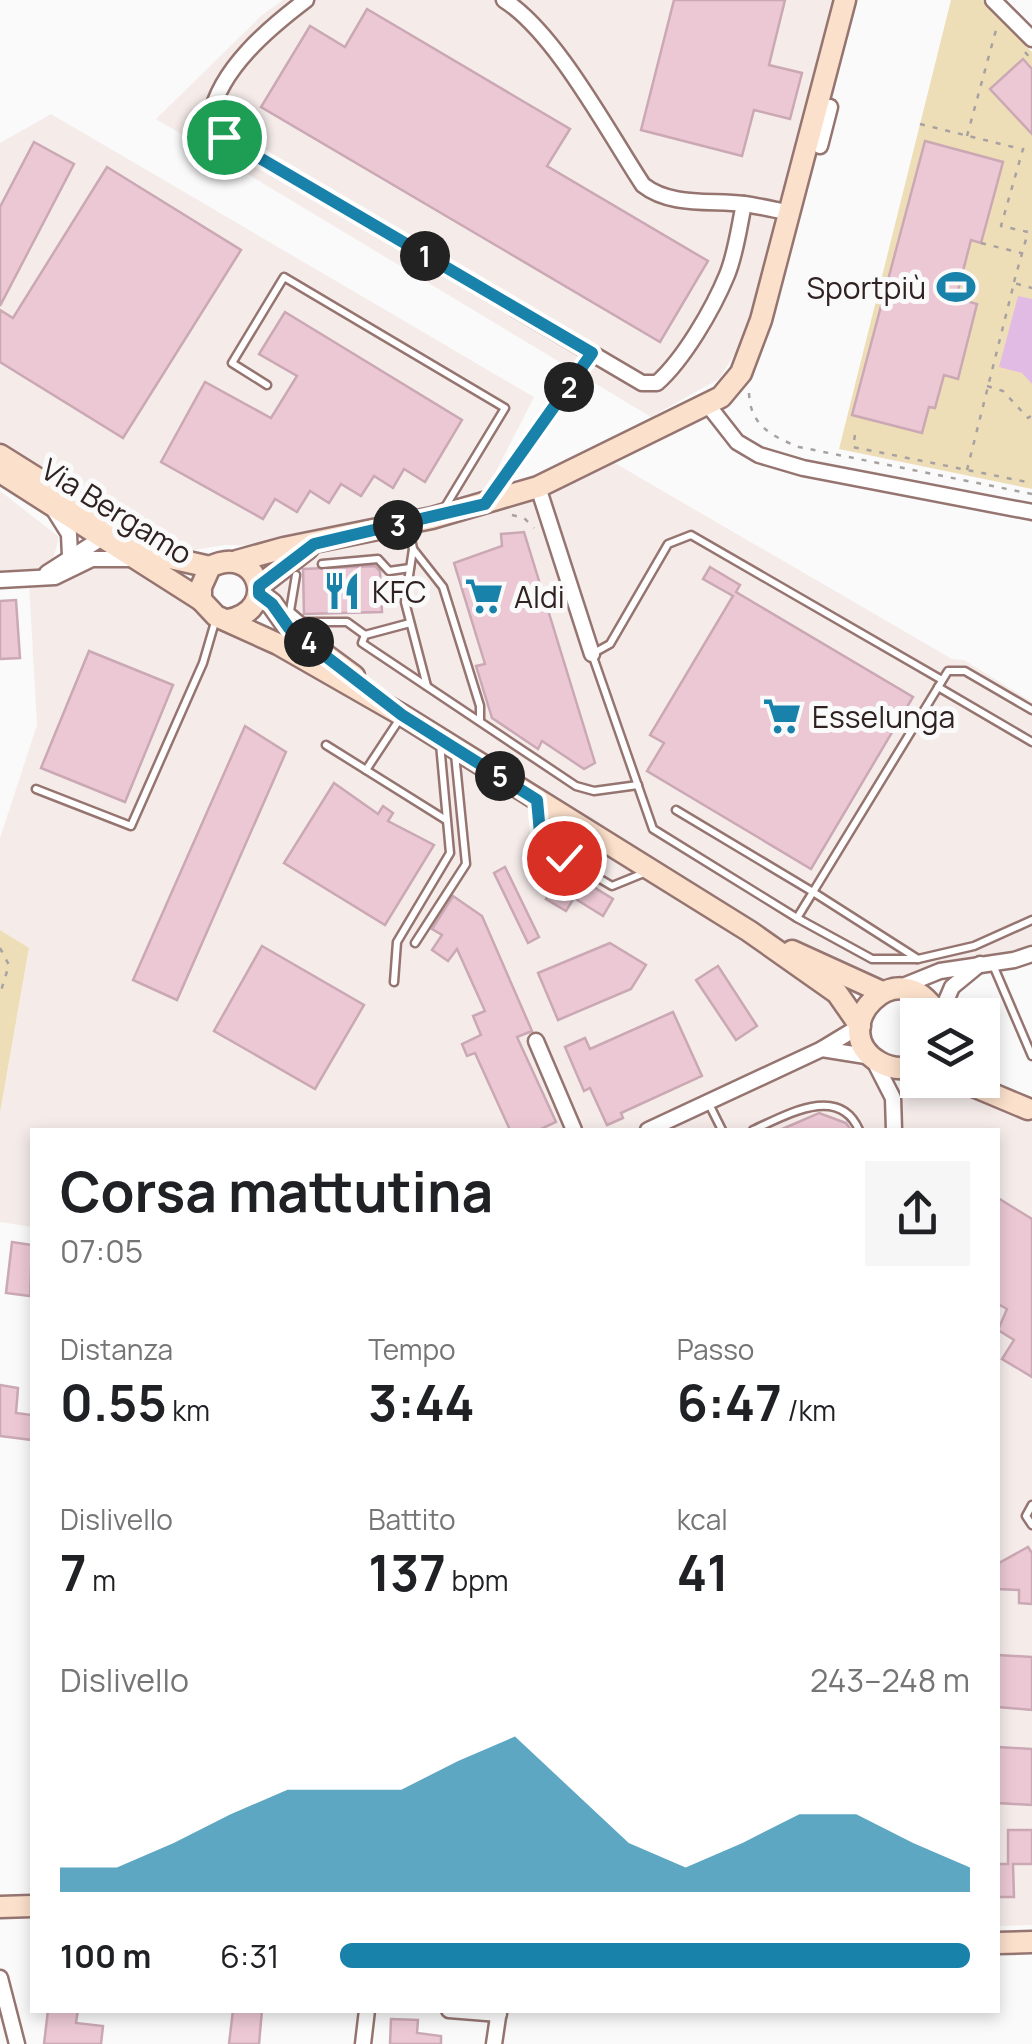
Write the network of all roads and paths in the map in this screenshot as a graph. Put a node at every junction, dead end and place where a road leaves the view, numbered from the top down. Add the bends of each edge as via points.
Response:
1 (306, 0) edge
2 (504, 0) edge
3 (845, 0) edge
4 (993, 0) edge
5 (1006, 32) dead end
6 (1026, 42) edge
7 (1032, 60) edge
8 (830, 108) dead end
9 (920, 124) dead end
10 (967, 136) junction
11 (820, 146) dead end
12 (1023, 150) junction
13 (1032, 152) edge
14 (744, 204) junction
15 (791, 213) junction
16 (981, 243) dead end
17 (1022, 253) junction
18 (1014, 283) junction
19 (1032, 288) edge
20 (592, 353) junction
21 (753, 380) dead end
22 (267, 386) dead end
23 (986, 386) junction
24 (708, 405) junction
25 (1032, 415) edge
26 (856, 435) dead end
27 (0, 455) edge
28 (967, 470) junction
29 (0, 472) edge
30 (1032, 483) edge
31 (538, 487) junction
32 (1032, 494) edge
33 (51, 505) junction
34 (493, 508) junction
35 (1032, 512) edge
36 (440, 516) junction
37 (408, 523) junction
38 (536, 529) dead end
39 (100, 537) junction
40 (314, 544) junction
41 (413, 549) junction
42 (139, 552) junction
43 (70, 556) junction
44 (237, 562) junction
45 (322, 564) dead end
46 (210, 567) junction
47 (410, 568) junction
48 (296, 576) dead end
49 (38, 578) junction
50 (0, 580) edge
51 (259, 590) junction
52 (215, 612) junction
53 (410, 623) junction
54 (365, 635) junction
55 (592, 654) junction
56 (940, 683) junction
57 (428, 687) junction
58 (1032, 710) edge
59 (402, 715) junction
60 (480, 722) junction
61 (1032, 742) edge
62 (447, 743) junction
63 (326, 745) dead end
64 (366, 770) junction
65 (638, 785) junction
66 (36, 789) dead end
67 (537, 800) junction
68 (676, 810) dead end
69 (447, 820) junction
70 (564, 858) dead end
71 (651, 870) junction
72 (595, 876) dead end
73 (813, 892) junction
74 (797, 918) junction
75 (1032, 920) edge
76 (749, 931) junction
77 (415, 943) dead end
78 (0, 948) edge
79 (1032, 954) edge
80 (918, 959) junction
81 (987, 964) junction
82 (394, 982) dead end
83 (889, 990) junction
84 (0, 994) edge
85 (925, 998) edge
86 (947, 998) edge
87 (860, 1026) junction
88 (536, 1042) dead end
89 (822, 1050) junction
90 (1032, 1056) edge
91 (872, 1058) junction
92 (900, 1068) edge
93 (900, 1088) edge
94 (1000, 1089) edge
95 (1000, 1097) edge
96 (893, 1098) junction
97 (708, 1102) junction
98 (1030, 1110) edge
99 (573, 1128) edge
100 (652, 1128) edge
101 (721, 1128) edge
102 (757, 1128) edge
103 (858, 1128) edge
104 (894, 1128) edge
105 (1032, 1505) edge
106 (1032, 1525) edge
107 (30, 1906) edge
108 (0, 1907) edge
109 (1032, 1942) edge
110 (1000, 1943) edge
111 (0, 1978) edge
112 (367, 2013) edge
113 (499, 2013) edge
114 (17, 2044) edge
115 (364, 2044) edge
116 (494, 2044) edge

1 - 20 street via 215,94 211,116 224,137
2 - 14 street via 554,50 643,185 666,198
3 - 15 main road
4 - 6 street
5 - 10 path via 996,30
6 - 7 path
8 - 11 street
9 - 10 path
10 - 12 path
12 - 13 path
12 - 17 path via 1001,226 1028,232
14 - 15 street
14 - 20 street via 728,274 673,369 657,383 642,383
15 - 24 main road via 741,373
16 - 17 path
17 - 18 path
18 - 19 path
18 - 23 path
20 - 34 street
21 - 32 path via 752,414 772,436
22 - 36 lane via 232,364 284,278 505,408
23 - 25 path
23 - 28 path
24 - 31 main road
24 - 35 street via 737,442 758,455
26 - 28 path via 853,447
27 - 42 main road, Via Bergamo
28 - 30 path
29 - 33 main road, Via Bergamo
31 - 34 main road
31 - 55 street
33 - 39 main road, Via Bergamo
33 - 43 street via 69,534
34 - 36 main road
34 - 38 path
36 - 37 main road
37 - 40 main road
37 - 41 lane
39 - 42 main road, Via Bergamo
39 - 43 street
40 - 44 main road
40 - 51 main road
41 - 47 lane
41 - 60 lane via 443,588
42 - 46 main road, Via Bergamo
42 - 49 street
42 - 52 main road, Via Bergamo
43 - 49 street
44 - 46 main road
44 - 51 main road via 249,568
45 - 47 lane via 378,559 390,572
46 - 52 main road via 200,588
47 - 53 lane
48 - 54 lane via 290,612 303,622 346,622
49 - 50 street
51 - 52 main road via 241,617
51 - 59 main road, Via Bergamo via 289,628
52 - 59 main road, Via Bergamo
52 - 66 lane via 207,653 131,826
53 - 54 lane
53 - 57 lane
54 - 57 lane via 362,643
55 - 56 lane via 610,644 668,544 691,535
55 - 65 lane
56 - 58 lane via 948,671 965,671
56 - 61 lane
56 - 73 lane
57 - 60 lane
59 - 62 main road, Via Bergamo
59 - 64 lane
60 - 65 lane via 576,786 594,791
62 - 67 main road, Via Bergamo
62 - 69 lane
62 - 77 lane via 466,864
63 - 64 lane
64 - 69 lane
65 - 74 lane via 653,829
67 - 70 lane via 541,844
67 - 71 main road, Via Bergamo
68 - 73 lane
69 - 82 lane via 450,853 396,942
71 - 72 lane via 612,886
71 - 76 main road, Via Bergamo
73 - 74 lane
73 - 80 lane
74 - 80 lane via 872,959
75 - 80 lane via 974,946
76 - 83 main road, Via Bergamo
76 - 87 main road, Via Bergamo via 837,993
78 - 84 path via 9,965
79 - 81 street
81 - 83 street via 940,971
81 - 86 street
81 - 90 lane
83 - 85 main road, Via Bergamo
83 - 87 main road via 863,1012
87 - 89 street
87 - 91 main road, Via Bergamo
88 - 99 street
89 - 91 street
89 - 97 street
91 - 92 main road
91 - 96 street
93 - 96 street
94 - 98 main road
95 - 98 main road
96 - 104 street
97 - 100 street
97 - 101 lane
102 - 103 lane via 818,1104 844,1112
105 - 106 lane via 1026,1516
107 - 108 main road
109 - 110 main road
111 - 114 street
112 - 115 street
113 - 116 street

